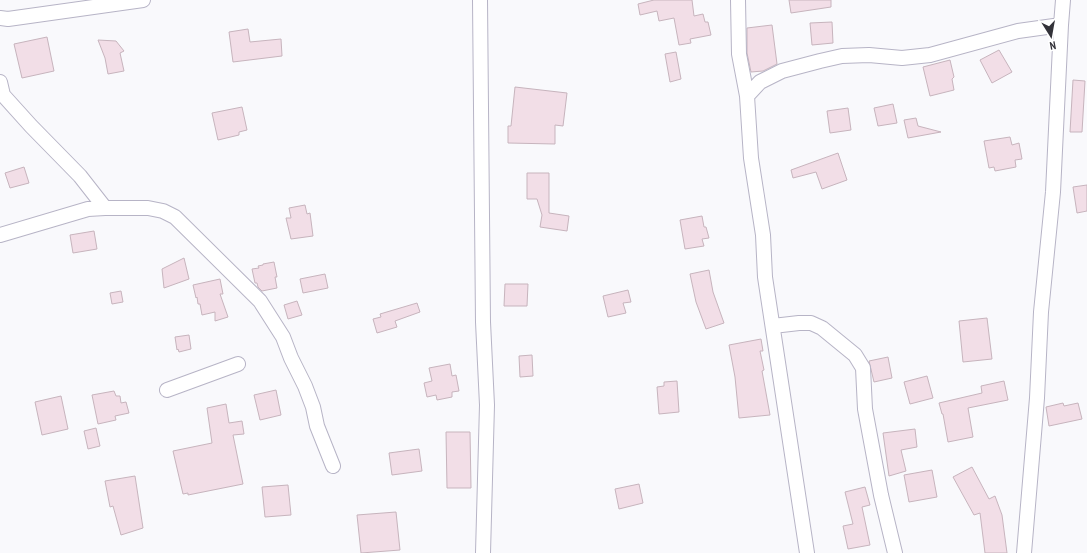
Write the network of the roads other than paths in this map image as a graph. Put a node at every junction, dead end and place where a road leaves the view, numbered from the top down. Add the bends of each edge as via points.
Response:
1 (143, 0) edge
2 (480, 0) edge
3 (738, 0) edge
4 (1063, 0) edge
5 (116, 2) edge
6 (0, 18) edge
7 (1061, 25) junction
8 (1, 92) edge
9 (747, 96) junction
10 (105, 208) junction
11 (0, 235) edge
12 (773, 326) junction
13 (238, 364) dead end
14 (166, 390) dead end
15 (333, 466) dead end
16 (483, 553) edge
17 (807, 553) edge
18 (894, 553) edge
19 (1024, 553) edge

1 - 5 street
2 - 16 street via 483,322 487,405
3 - 9 street via 739,54
4 - 7 street
5 - 6 street via 8,19
7 - 9 street via 1018,31 930,55 902,58 849,56 820,61 782,72 760,82
7 - 19 street via 1053,192 1041,312 1037,398
8 - 10 street via 80,176
9 - 12 street via 751,158
10 - 11 street via 88,209
10 - 15 street via 148,208 163,210 176,217 260,301 283,337 305,386
12 - 17 street
12 - 18 street via 811,323 822,328 855,355 863,368 865,409
13 - 14 street

